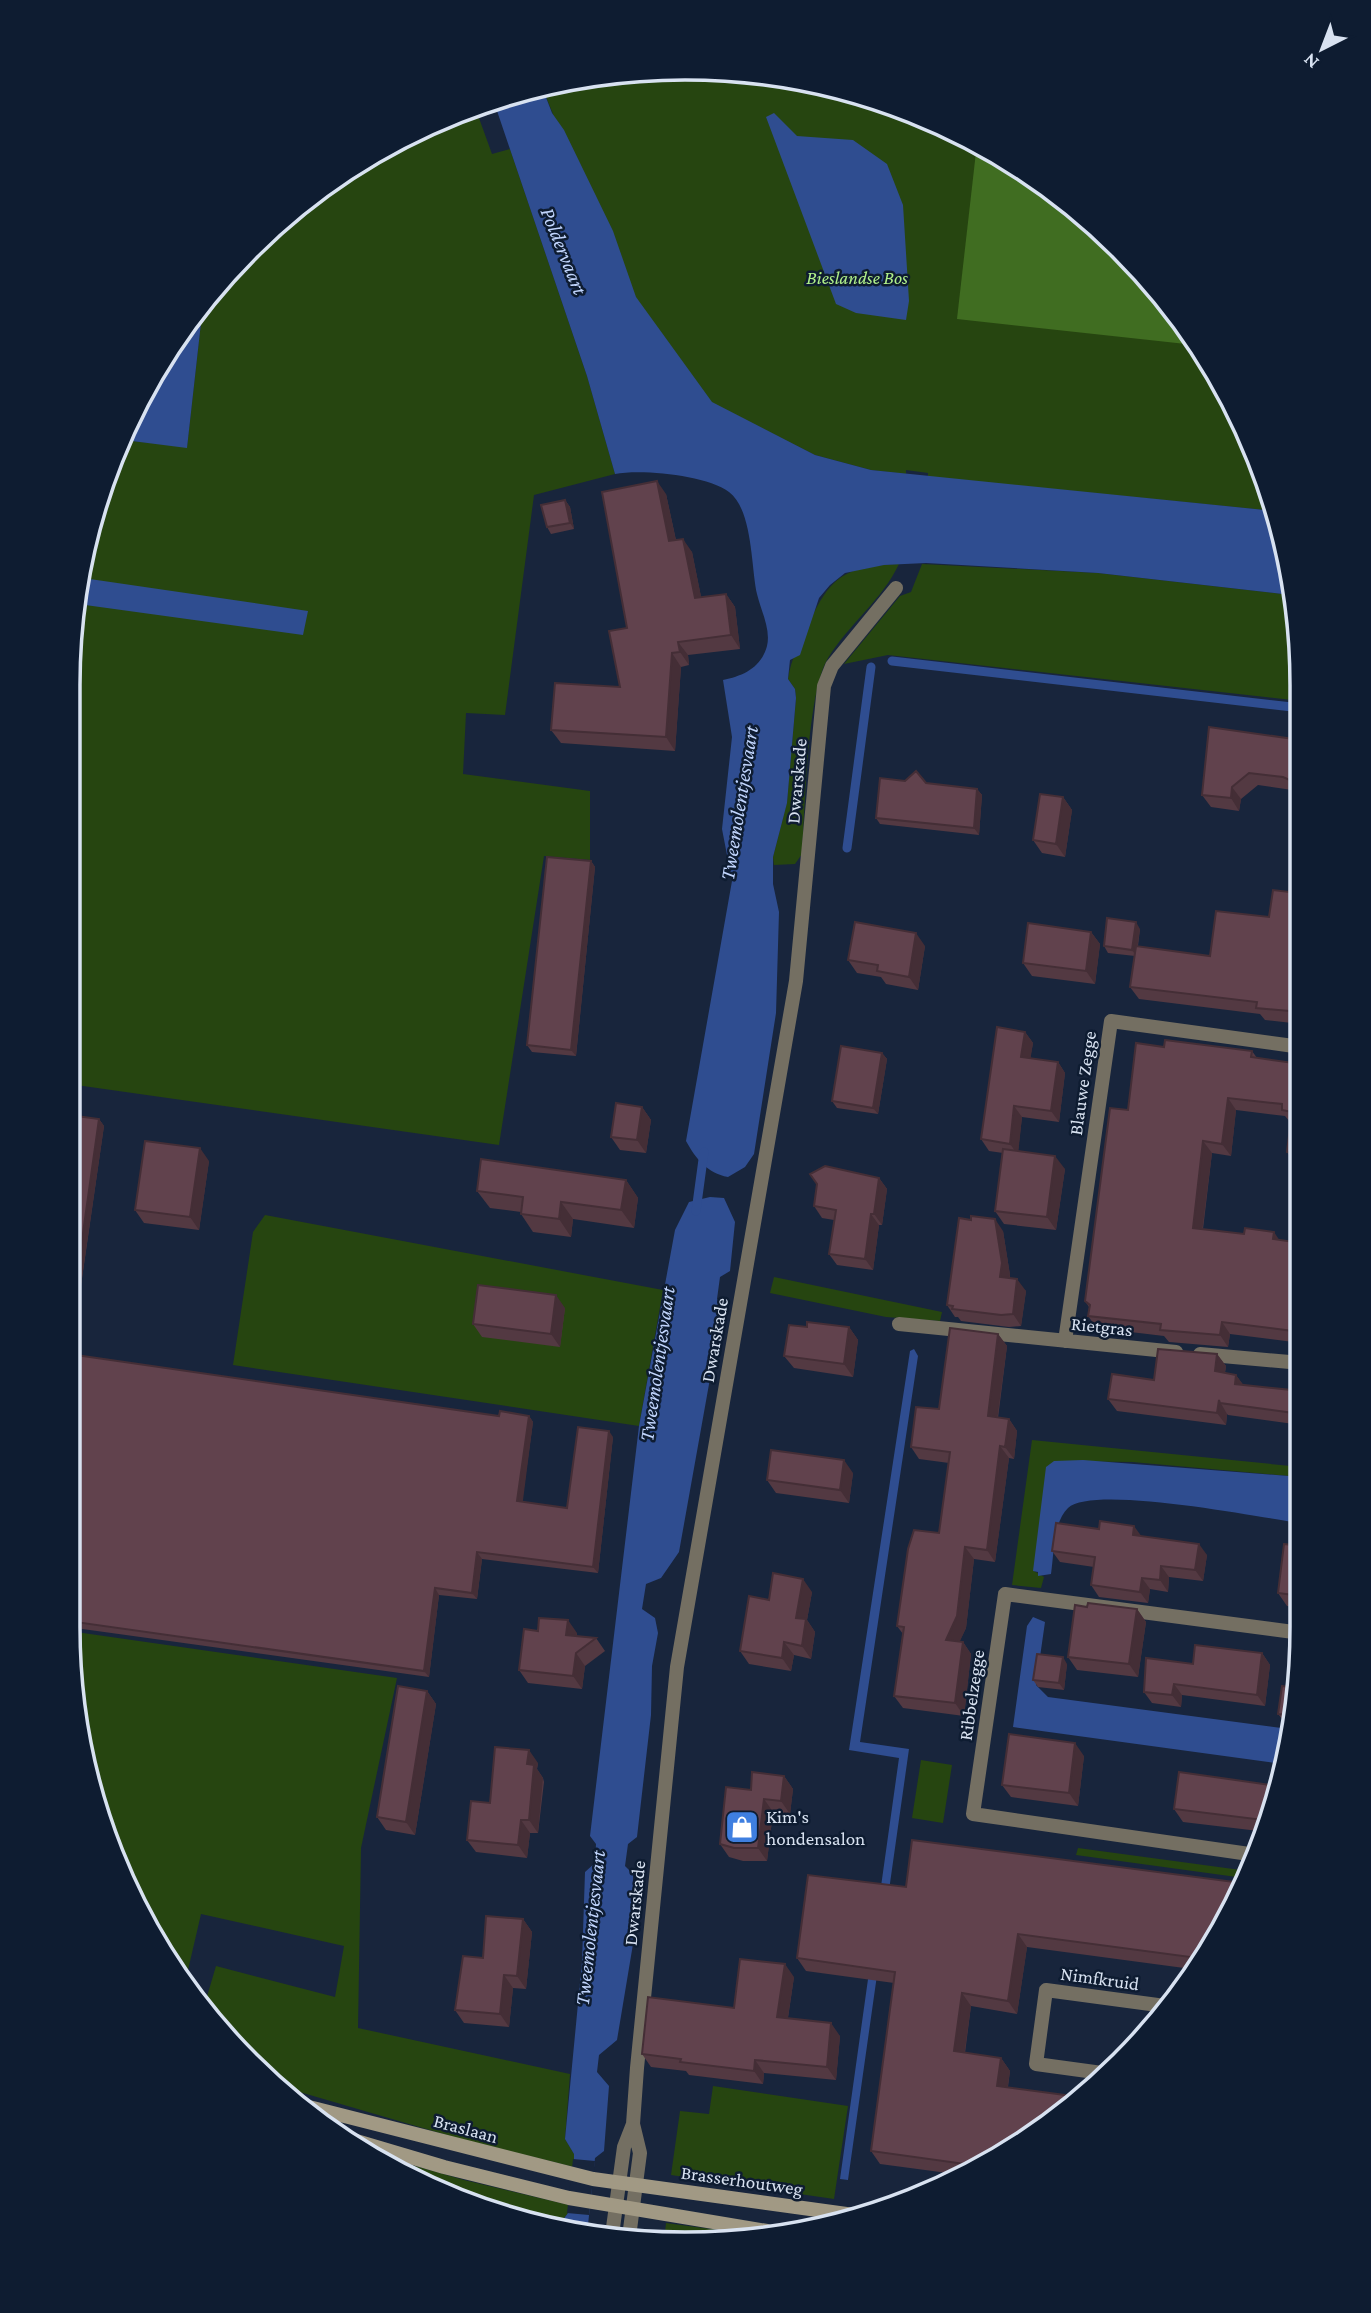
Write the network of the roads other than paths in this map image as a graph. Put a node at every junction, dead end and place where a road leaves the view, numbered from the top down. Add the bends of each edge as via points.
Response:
1 (896, 588) dead end
2 (1290, 1045) edge
3 (899, 1324) dead end
4 (1065, 1341) junction
5 (1290, 1362) edge
6 (1290, 1632) edge
7 (1246, 1854) edge
8 (1158, 2005) edge
9 (1095, 2072) edge
10 (321, 2110) edge
11 (633, 2123) junction
12 (376, 2147) edge
13 (618, 2182) junction
14 (637, 2185) junction
15 (615, 2206) junction
16 (633, 2210) junction
17 (838, 2213) edge
18 (613, 2228) edge
19 (750, 2228) edge
20 (630, 2229) edge

1 - 11 street, Dwarskade via 832,666 824,686 796,981 677,1667
2 - 4 street, Blauwe Zegge via 1111,1021
3 - 4 street, Rietgras
4 - 5 street, Rietgras
6 - 7 street, Ribbelzegge via 1005,1594 973,1814
8 - 9 street, Nimfkruid via 1046,1990 1036,2064
10 - 13 main road, Braslaan via 571,2175
11 - 13 street, Dwarskade
11 - 14 street, Dwarskade via 640,2153
12 - 15 main road
13 - 14 main road, Brasserhoutweg
13 - 15 street, Dwarskade
14 - 16 street, Dwarskade
14 - 17 main road, Brasserhoutweg
15 - 16 main road
15 - 18 street, Dwarskade
16 - 19 main road
16 - 20 street, Dwarskade

